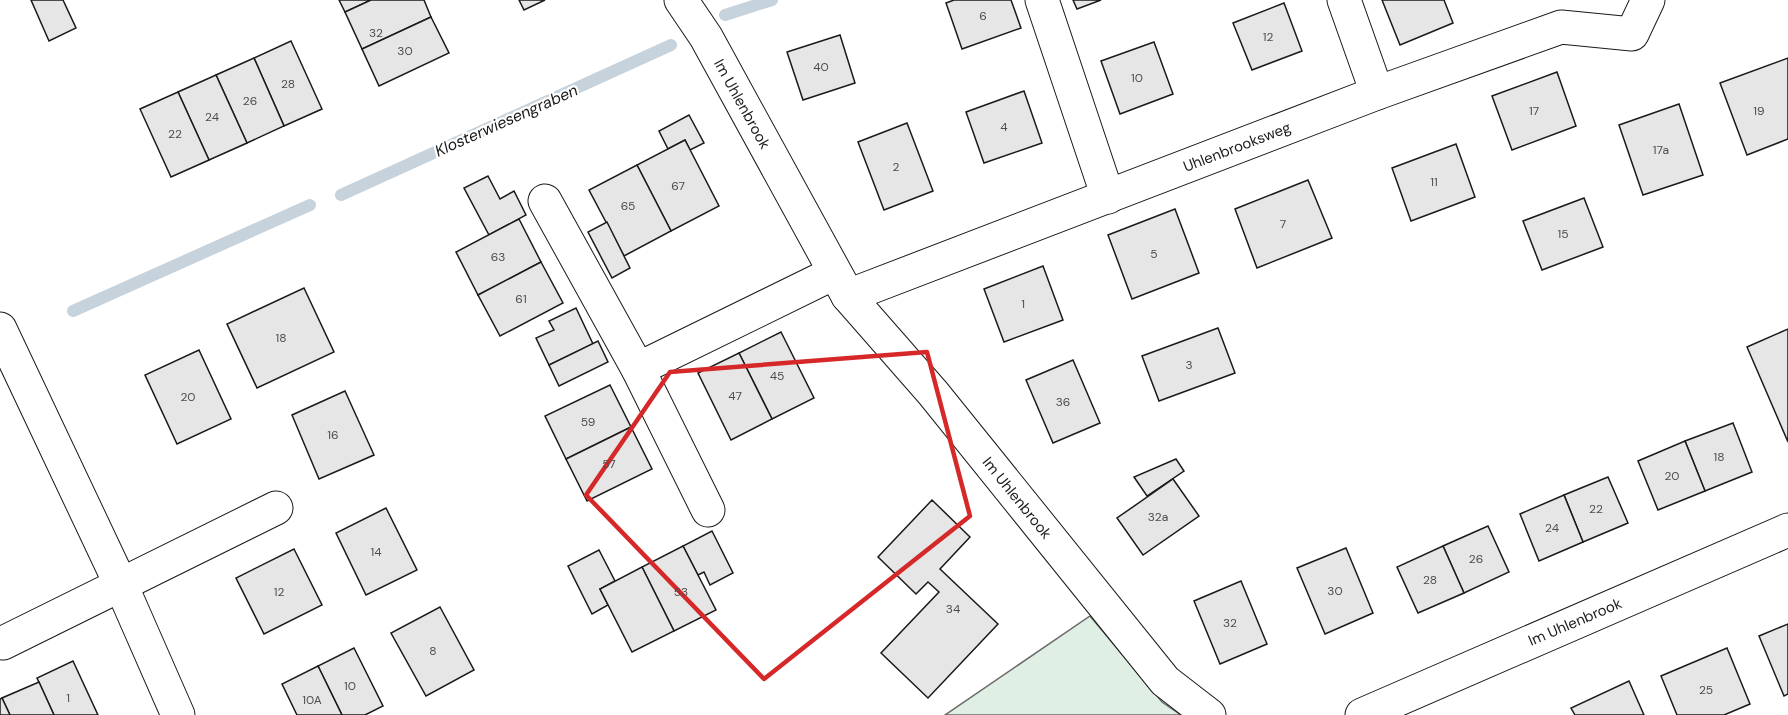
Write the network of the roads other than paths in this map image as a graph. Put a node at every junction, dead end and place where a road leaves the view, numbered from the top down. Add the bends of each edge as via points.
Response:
1 (681, 0) edge
2 (1042, 0) edge
3 (1344, 0) edge
4 (1648, 0) edge
5 (1377, 93) junction
6 (1108, 197) junction
7 (546, 201) dead end
8 (841, 284) junction
9 (0, 329) edge
10 (638, 369) junction
11 (276, 508) dead end
12 (708, 510) dead end
13 (1788, 530) edge
14 (121, 585) junction
15 (3, 643) dead end
16 (178, 715) edge
17 (1209, 715) edge
18 (1362, 715) edge

1 - 8 street, Im Uhlenbrook
2 - 6 street
3 - 5 street
4 - 5 street, Uhlenbrooksweg via 1632,34 1561,27
5 - 6 street, Uhlenbrooksweg
6 - 8 street, Uhlenbrooksweg
7 - 10 street
8 - 10 street
8 - 17 street, Im Uhlenbrook via 1165,681
9 - 14 street
10 - 12 street
11 - 14 street
13 - 18 street, Im Uhlenbrook
14 - 15 street
14 - 16 street

